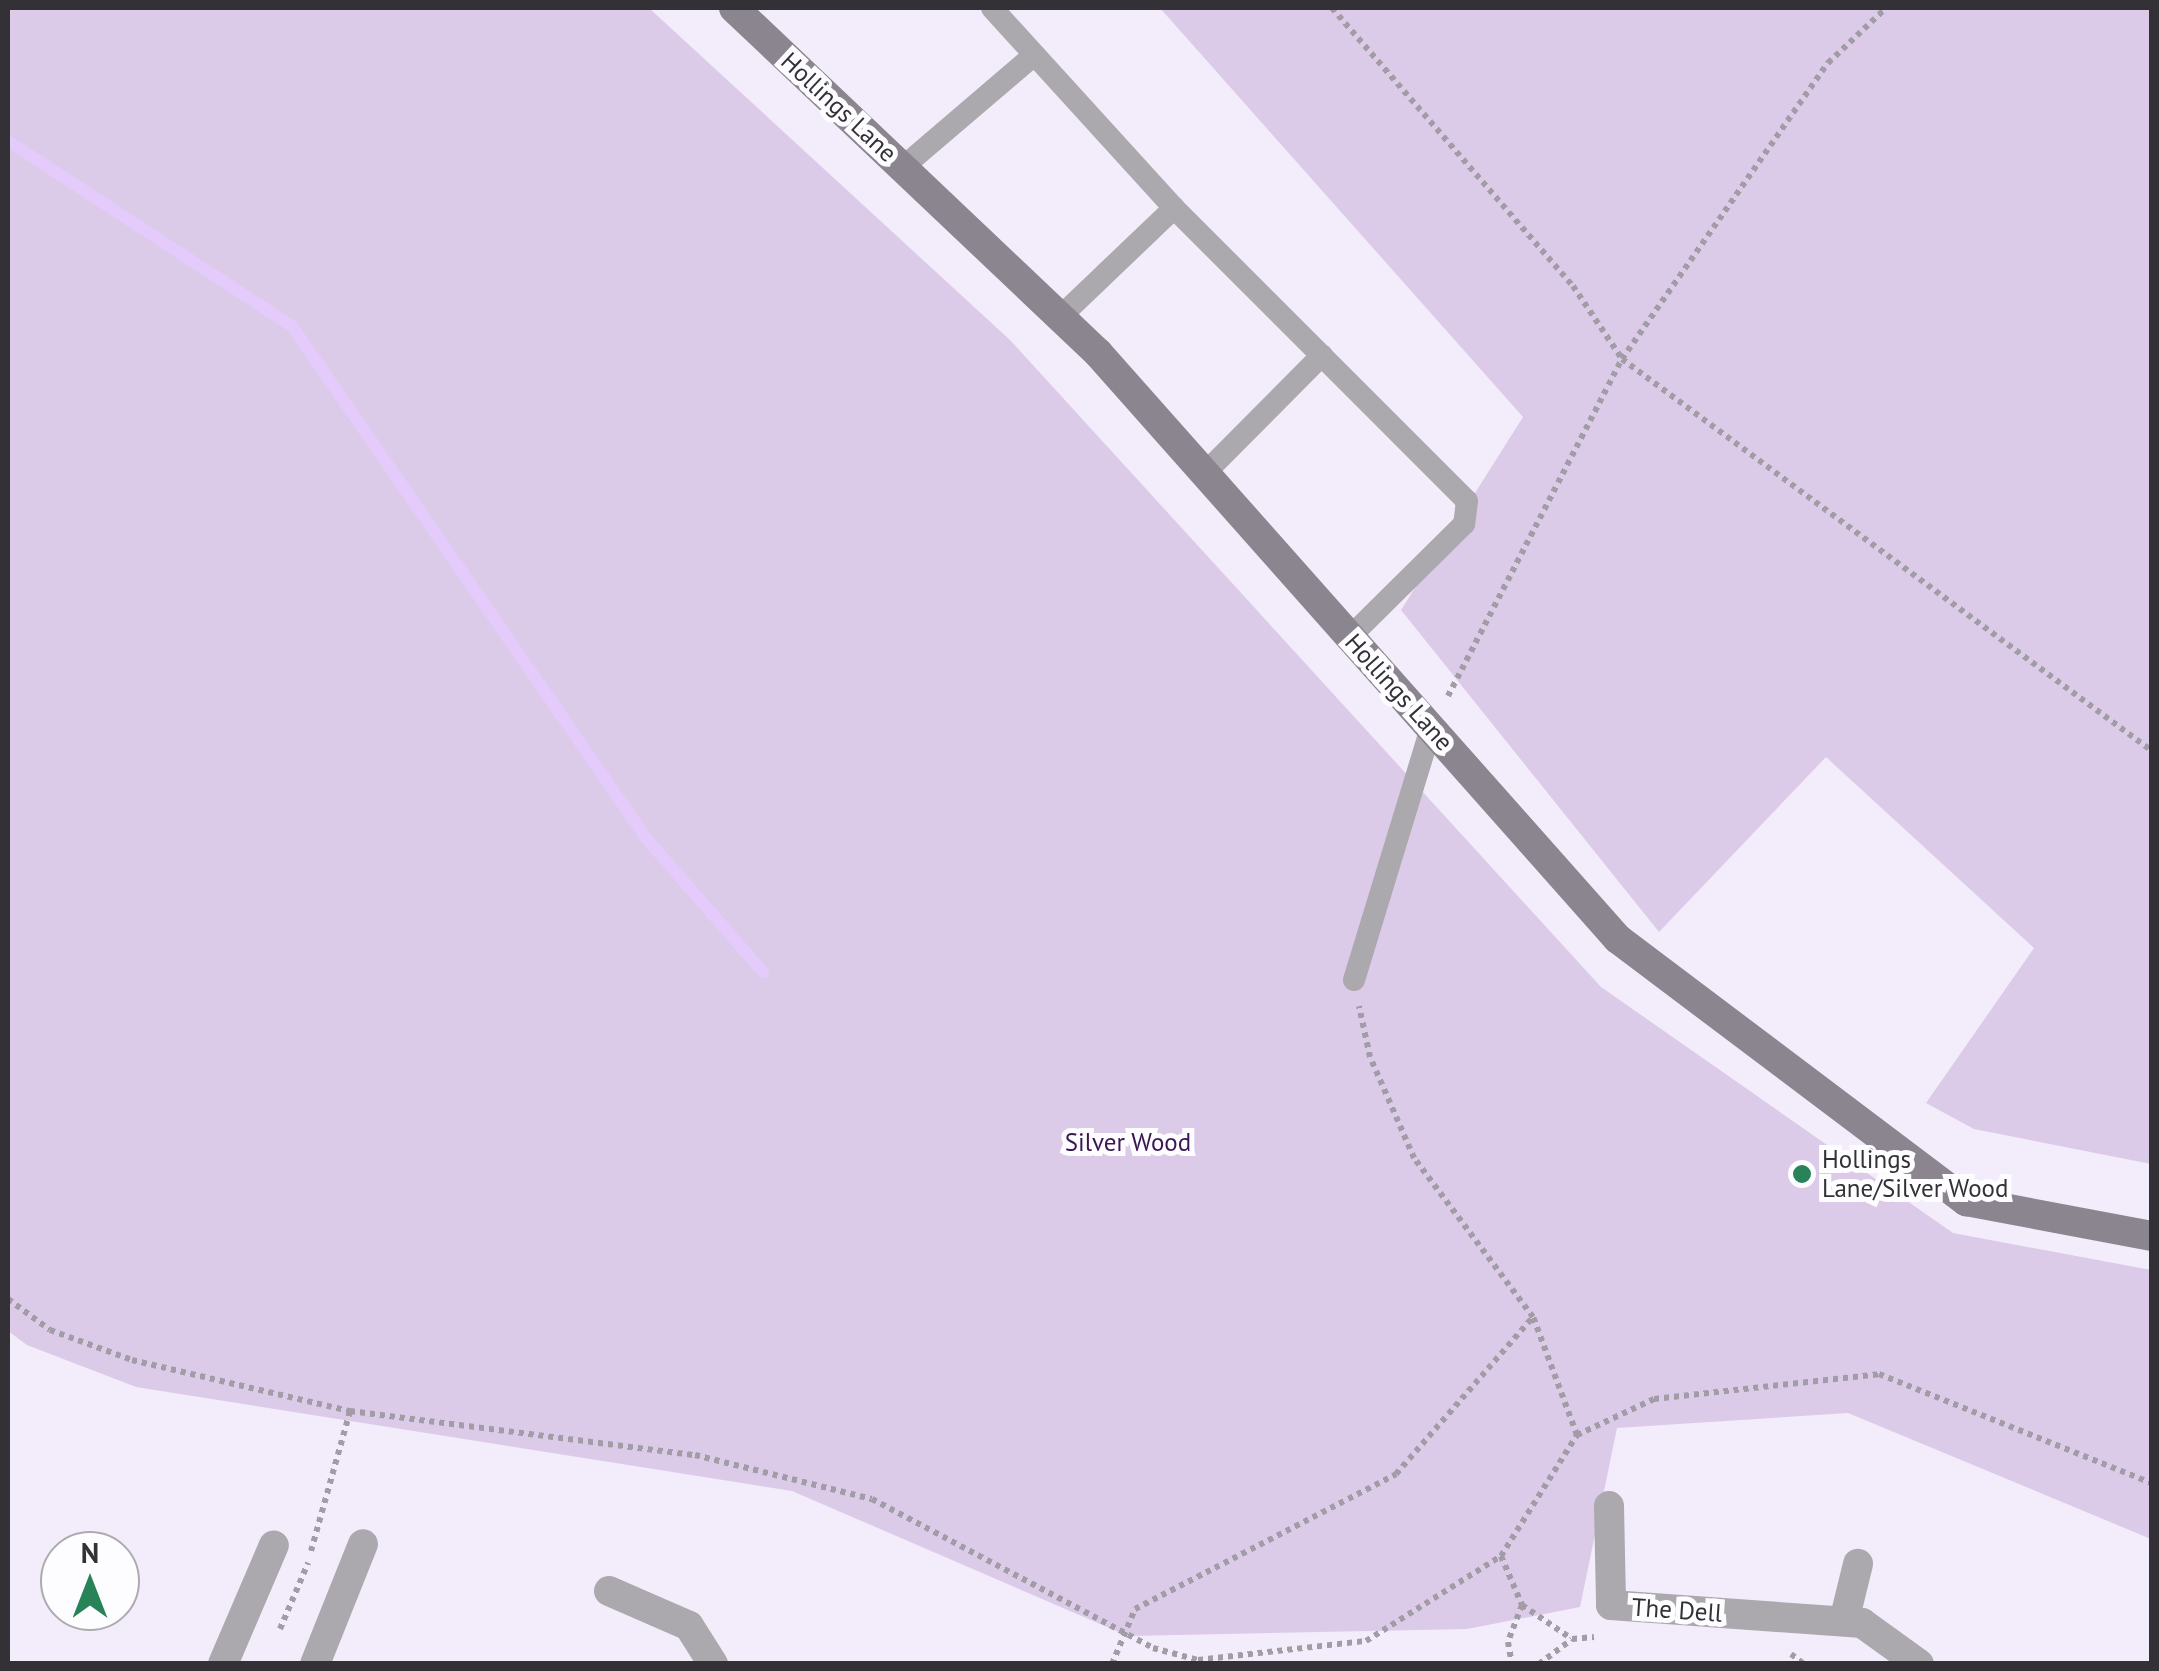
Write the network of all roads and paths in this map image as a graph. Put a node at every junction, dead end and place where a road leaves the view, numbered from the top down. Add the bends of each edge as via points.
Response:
1 (992, 8) edge
2 (1332, 8) edge
3 (1886, 8) edge
4 (746, 11) edge
5 (1032, 56) junction
6 (902, 167) junction
7 (1174, 208) junction
8 (1060, 317) junction
9 (1322, 356) junction
10 (1622, 359) junction
11 (1205, 473) junction
12 (1350, 637) junction
13 (1431, 728) junction
14 (2152, 750) edge
15 (1354, 980) joint
16 (2152, 1236) edge
17 (8, 1300) edge
18 (1533, 1317) junction
19 (1577, 1435) junction
20 (2152, 1483) edge
21 (1609, 1506) dead end
22 (363, 1544) dead end
23 (274, 1545) dead end
24 (1502, 1556) junction
25 (1858, 1564) dead end
26 (609, 1592) dead end
27 (1522, 1606) junction
28 (1844, 1621) junction
29 (1122, 1628) junction
30 (1572, 1639) dead end
31 (223, 1664) edge
32 (315, 1664) edge
33 (713, 1664) edge
34 (1112, 1664) edge
35 (1512, 1664) edge
36 (1919, 1664) edge

1 - 5 lane
2 - 10 path via 1574,286
3 - 10 path via 1828,63
4 - 6 street, Hollings Lane
5 - 6 lane
5 - 7 lane
6 - 8 street, Hollings Lane
7 - 8 lane
7 - 9 lane
8 - 11 street, Hollings Lane
9 - 11 lane
9 - 12 lane via 1468,501 1464,524
10 - 13 path
10 - 14 path
11 - 12 street, Hollings Lane
12 - 13 street, Hollings Lane
13 - 15 lane
13 - 16 street, Hollings Lane via 1618,939 1966,1201
15 - 18 path via 1370,1057 1414,1158
17 - 29 path via 50,1330 132,1360 350,1412 694,1455 872,1499
18 - 19 path
18 - 29 path via 1396,1474 1135,1609
19 - 20 path via 1654,1399 1879,1374
19 - 24 path
21 - 28 street, The Dell via 1610,1606
22 - 32 street
23 - 31 street
24 - 27 path
24 - 29 path via 1366,1641 1198,1660
25 - 28 street
26 - 33 street via 689,1626
27 - 30 path
27 - 35 path via 1508,1642
28 - 36 street, The Dell via 1862,1623
29 - 34 path

